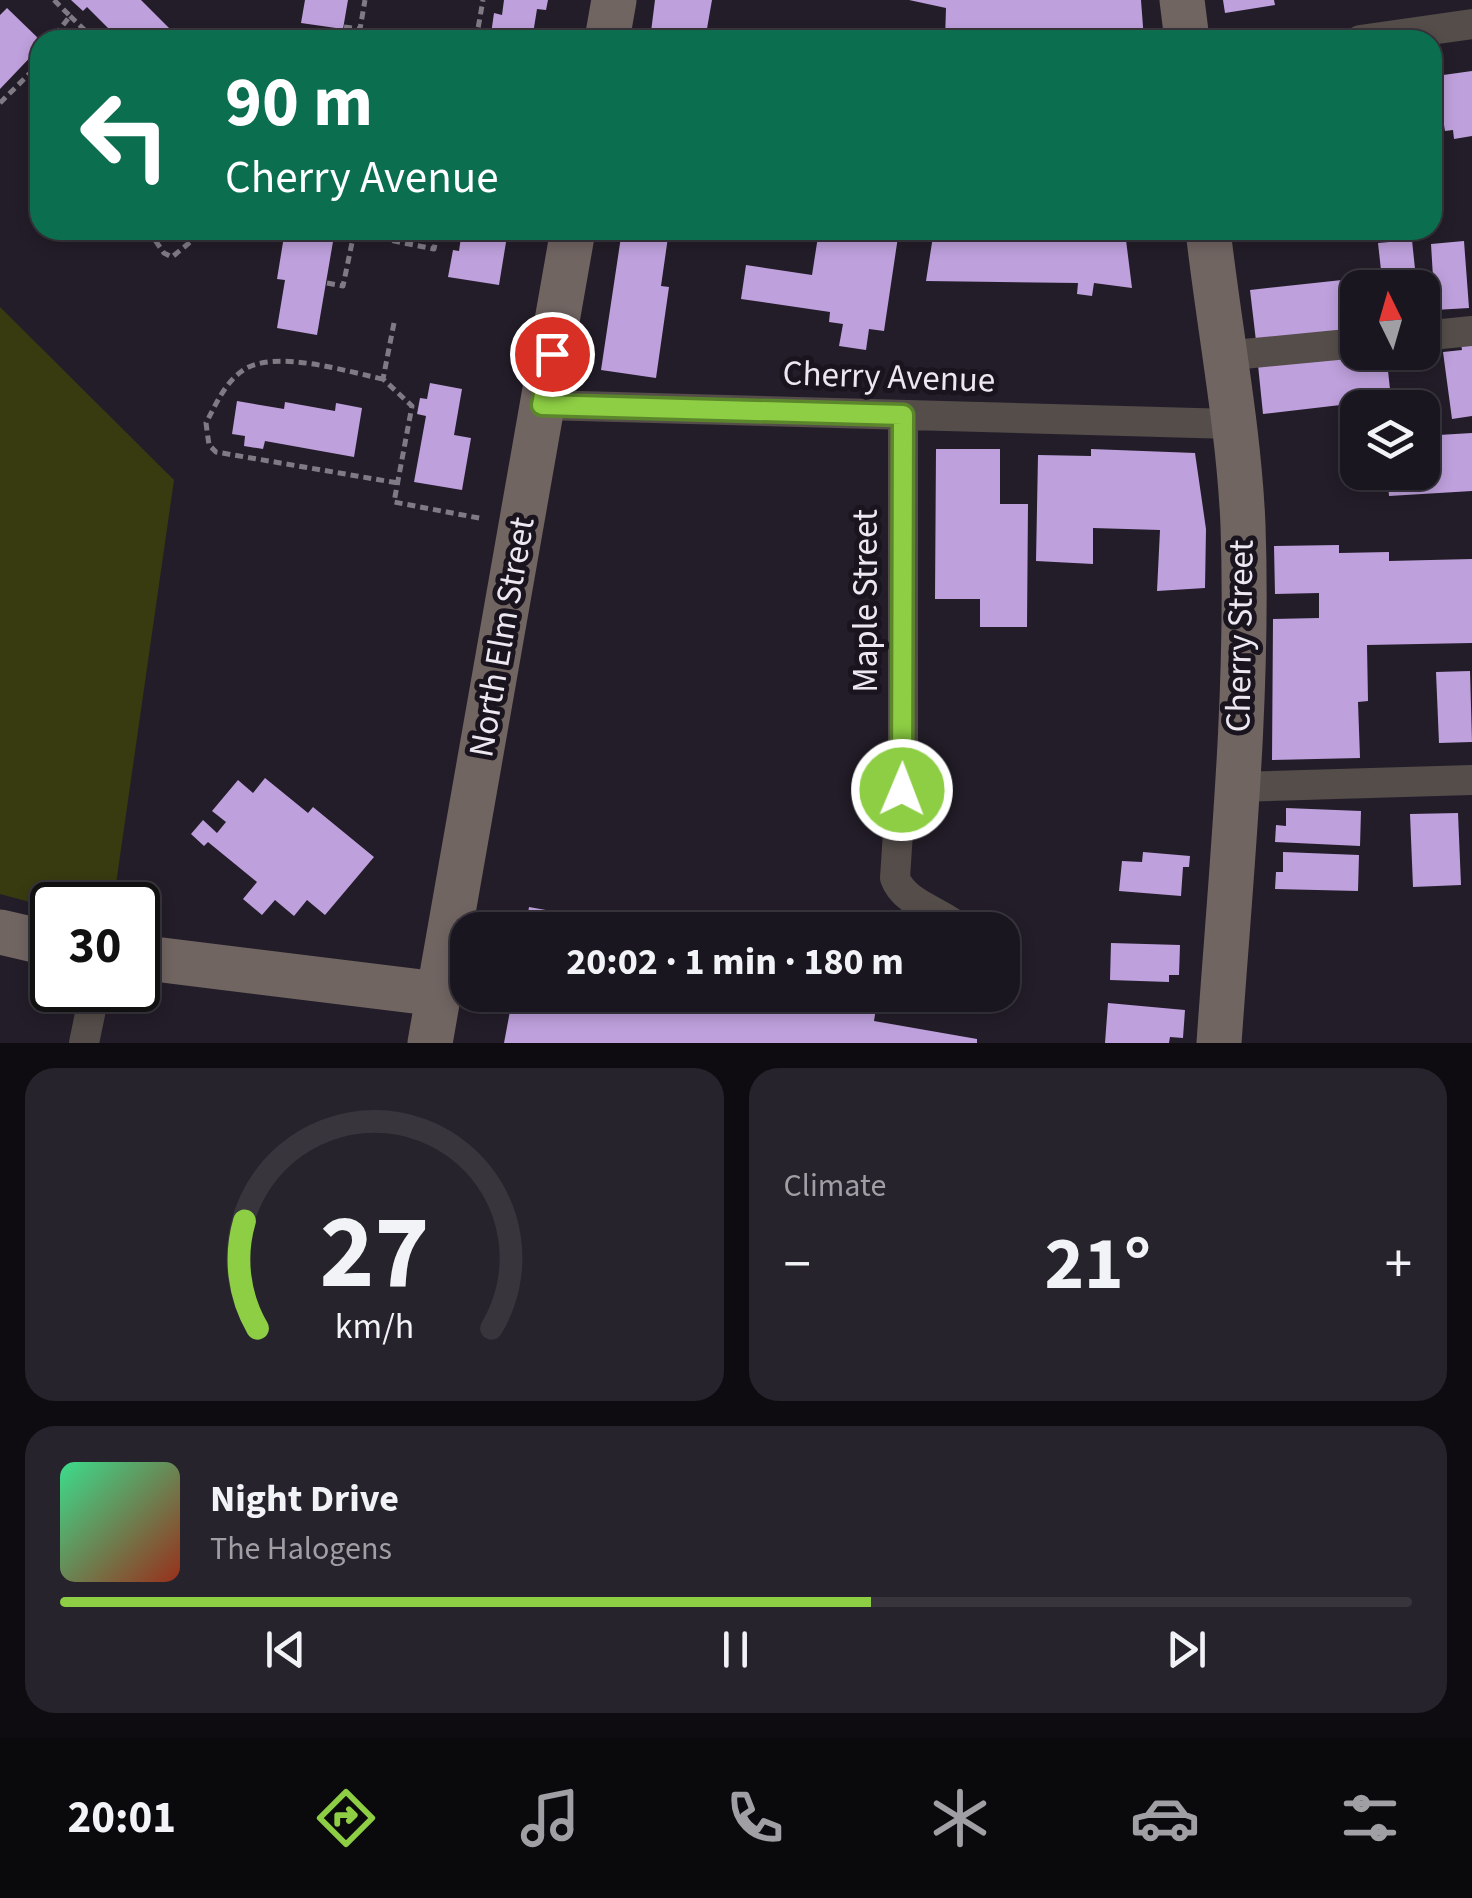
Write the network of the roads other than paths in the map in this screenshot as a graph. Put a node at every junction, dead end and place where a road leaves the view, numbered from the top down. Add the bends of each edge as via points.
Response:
1 (614, 0) edge
2 (1182, 0) edge
3 (1472, 24) edge
4 (609, 30) edge
5 (1186, 30) edge
6 (1430, 30) edge
7 (571, 240) edge
8 (1209, 240) edge
9 (1472, 332) edge
10 (1440, 335) edge
11 (1340, 345) edge
12 (1223, 356) junction
13 (542, 405) junction
14 (903, 415) junction
15 (1232, 424) junction
16 (1472, 780) edge
17 (1236, 787) junction
18 (939, 912) edge
19 (0, 932) edge
20 (30, 939) edge
21 (160, 960) edge
22 (438, 994) junction
23 (90, 1012) edge
24 (84, 1043) edge
25 (430, 1043) edge
26 (1219, 1043) edge

1 - 4 main road
2 - 5 main road
3 - 6 street
7 - 13 main road, North Elm Street
8 - 12 main road, Cherry Street
9 - 10 street
11 - 12 street
12 - 15 main road, Cherry Street
13 - 14 street, Cherry Avenue
13 - 22 main road, North Elm Street
14 - 15 street, Cherry Avenue
14 - 18 street, Maple Street via 903,756 895,878 905,894
15 - 17 main road, Cherry Street via 1244,560
16 - 17 street
17 - 26 main road, Cherry Street
19 - 20 main road
21 - 22 main road
22 - 25 main road, North Elm Street
23 - 24 street

